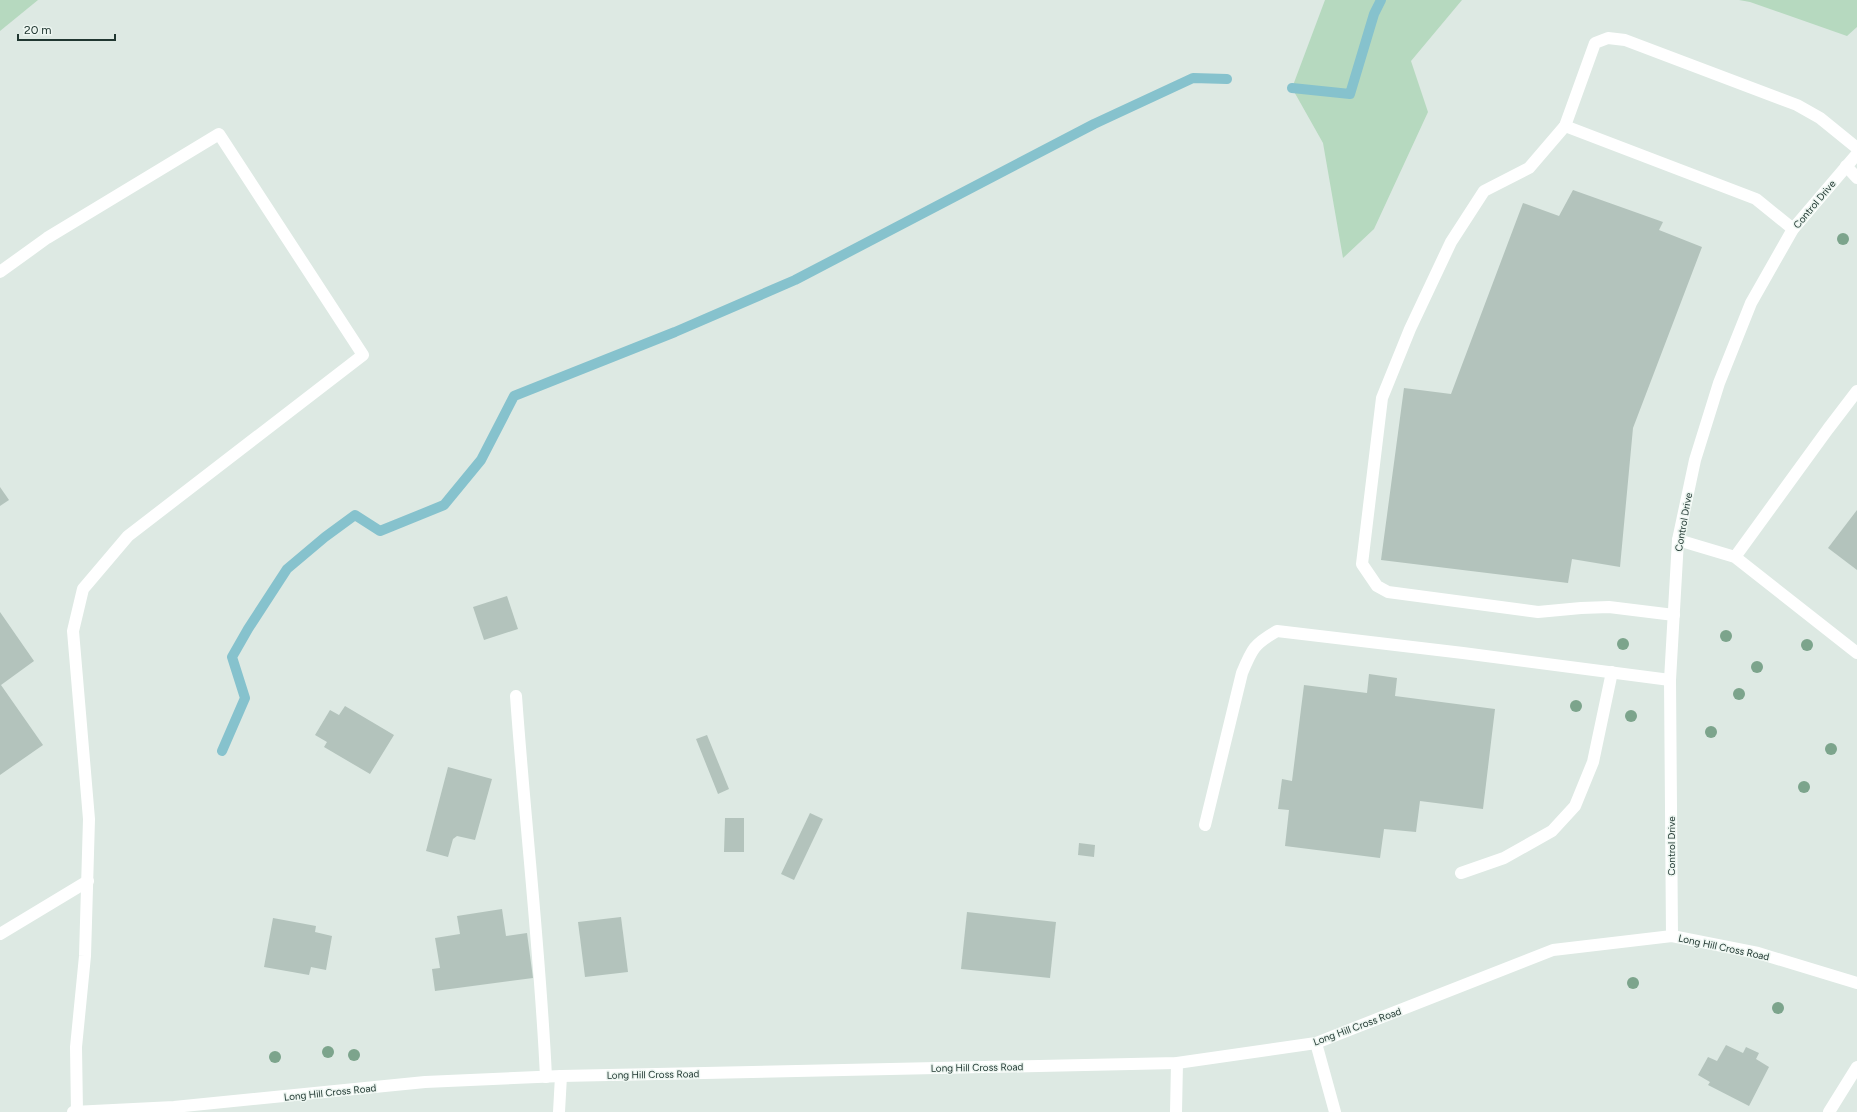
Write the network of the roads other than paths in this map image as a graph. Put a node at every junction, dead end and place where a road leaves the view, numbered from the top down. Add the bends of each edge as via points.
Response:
1 (1565, 126) junction
2 (1857, 148) edge
3 (1857, 154) edge
4 (1846, 166) junction
5 (1857, 178) edge
6 (1793, 229) junction
7 (0, 272) edge
8 (1857, 391) edge
9 (1678, 540) junction
10 (1735, 557) junction
11 (1674, 615) junction
12 (1857, 653) edge
13 (1612, 672) junction
14 (1670, 680) junction
15 (516, 696) dead end
16 (1206, 825) dead end
17 (1461, 873) dead end
18 (88, 881) junction
19 (0, 934) edge
20 (1672, 936) junction
21 (1857, 983) edge
22 (1316, 1043) junction
23 (1177, 1063) junction
24 (1857, 1067) edge
25 (560, 1076) junction
26 (546, 1077) junction
27 (1852, 1084) edge
28 (73, 1112) edge
29 (77, 1112) edge
30 (559, 1112) edge
31 (1176, 1112) edge
32 (1336, 1112) edge
33 (1828, 1112) edge

1 - 2 street via 1595,43 1608,38 1625,40 1797,105 1820,118
1 - 6 street via 1756,199
1 - 11 street via 1529,168 1484,191 1451,242 1410,329 1382,398 1362,564 1377,586 1388,592 1538,612 1609,607
3 - 4 street, Control Drive
4 - 5 street
4 - 6 street, Control Drive
6 - 9 street, Control Drive via 1751,303 1720,383 1695,460
7 - 18 street via 47,238 219,134 363,355 128,536 83,589 73,631 89,819
8 - 10 street
9 - 10 street
9 - 11 street, Control Drive
10 - 12 street
11 - 14 street, Control Drive
13 - 14 street
13 - 16 street via 1277,631 1261,640 1251,651 1242,673
13 - 17 street via 1593,762 1575,806 1552,831 1504,858
14 - 20 street, Control Drive
15 - 26 street via 535,906
18 - 19 street
18 - 29 street via 85,956 76,1047
20 - 21 street, Long Hill Cross Road via 1758,952
20 - 22 street, Long Hill Cross Road via 1553,950
22 - 23 street, Long Hill Cross Road
22 - 32 street
23 - 25 street, Long Hill Cross Road
23 - 31 street
24 - 27 street
25 - 26 street, Long Hill Cross Road
25 - 30 street
26 - 29 street, Long Hill Cross Road via 425,1082 174,1107
27 - 33 street
28 - 29 street, Long Hill Cross Road

